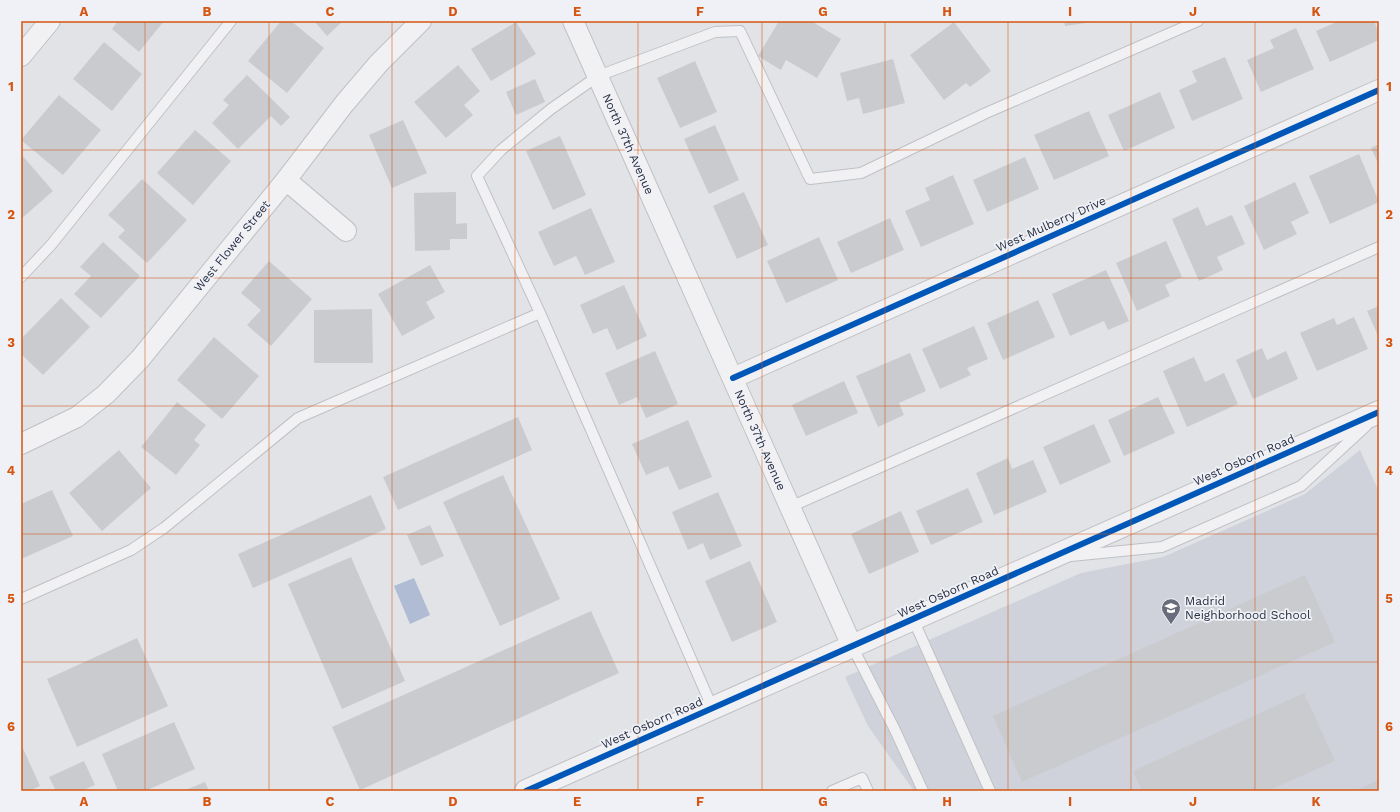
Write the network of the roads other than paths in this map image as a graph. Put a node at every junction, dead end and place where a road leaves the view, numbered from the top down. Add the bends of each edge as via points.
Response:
1 (50, 21) edge
2 (231, 21) edge
3 (421, 21) edge
4 (573, 21) edge
5 (1198, 21) edge
6 (21, 56) edge
7 (598, 76) junction
8 (1379, 90) edge
9 (286, 180) junction
10 (346, 230) dead end
11 (1379, 247) edge
12 (21, 277) edge
13 (540, 313) junction
14 (733, 378) junction
15 (1379, 413) edge
16 (21, 444) edge
17 (790, 507) junction
18 (1049, 559) junction
19 (21, 599) edge
20 (913, 619) junction
21 (852, 646) junction
22 (712, 707) junction
23 (526, 791) edge
24 (832, 791) edge
25 (868, 791) edge
26 (923, 791) edge
27 (990, 791) edge

1 - 6 street
2 - 12 lane via 51,244
3 - 9 street, West Flower Street via 354,92
4 - 7 street, North 37th Avenue
5 - 7 lane via 986,113 861,173 810,179 740,31 715,32
7 - 13 lane via 551,109 501,150 477,176
7 - 14 street, North 37th Avenue
8 - 14 street, West Mulberry Drive
9 - 10 street
9 - 16 street, West Flower Street via 140,359 106,394 77,417
11 - 17 lane
13 - 19 lane via 298,418 169,524 131,550
13 - 22 lane
14 - 17 street, North 37th Avenue
15 - 18 street, West Osborn Road
15 - 18 lane via 1301,486 1162,547
17 - 21 street, North 37th Avenue
18 - 20 street, West Osborn Road
20 - 21 street, West Osborn Road
20 - 27 lane
21 - 22 street, West Osborn Road
21 - 26 lane, North 37th Avenue
22 - 23 street, West Osborn Road
24 - 25 lane via 862,778

